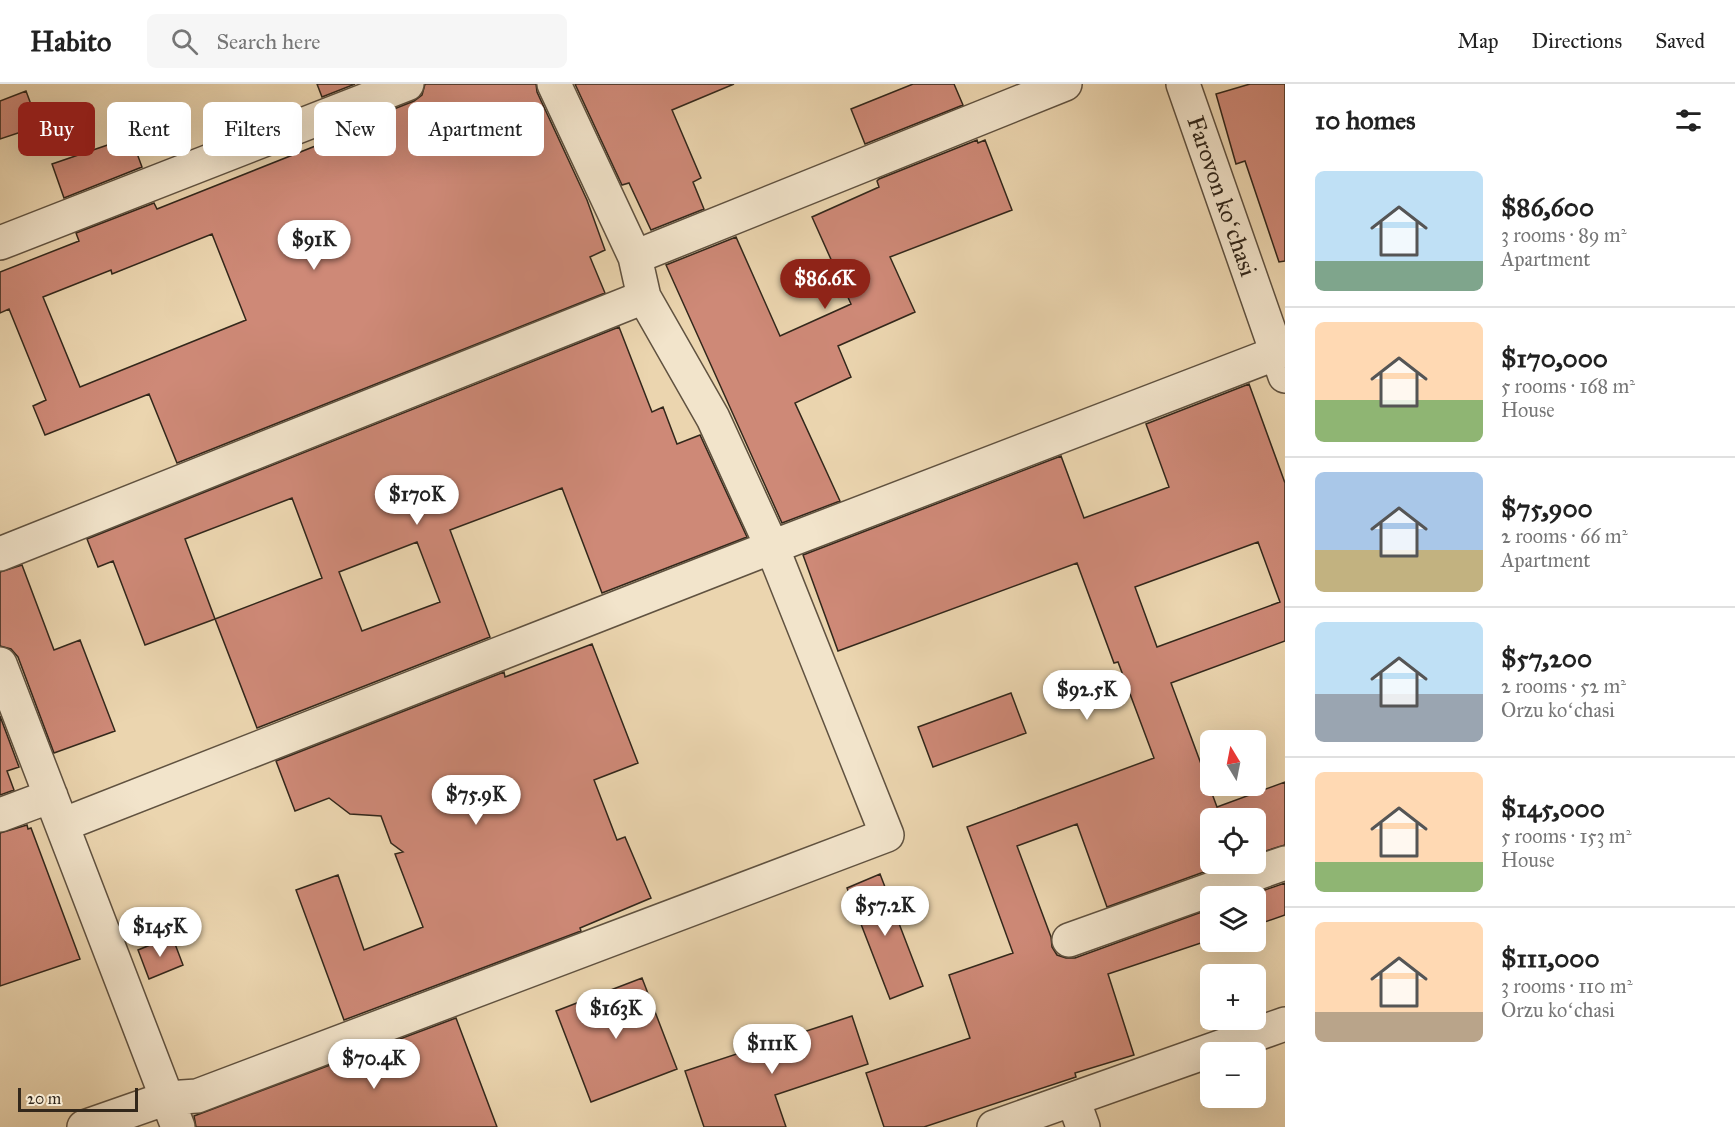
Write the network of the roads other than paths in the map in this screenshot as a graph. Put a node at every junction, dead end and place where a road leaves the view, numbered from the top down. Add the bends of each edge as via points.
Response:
1 (407, 84) edge
2 (554, 84) edge
3 (1065, 84) edge
4 (1183, 84) edge
5 (0, 243) edge
6 (635, 257) junction
7 (644, 297) junction
8 (1281, 365) edge
9 (772, 547) junction
10 (0, 554) edge
11 (0, 664) edge
12 (56, 810) junction
13 (0, 815) edge
14 (1285, 863) edge
15 (1069, 940) dead end
16 (1285, 1024) edge
17 (172, 1112) edge
18 (1078, 1113) edge
19 (84, 1127) edge
20 (994, 1127) edge

1 - 5 street
2 - 6 street
3 - 6 street
4 - 8 street, Farovon koʻchasi
6 - 7 street
7 - 9 street via 713,418
7 - 10 street
8 - 9 street
9 - 12 street
9 - 17 street via 887,835 197,1096
11 - 12 street
12 - 13 street
12 - 17 street
14 - 15 street
16 - 18 street
17 - 19 street
18 - 20 street

